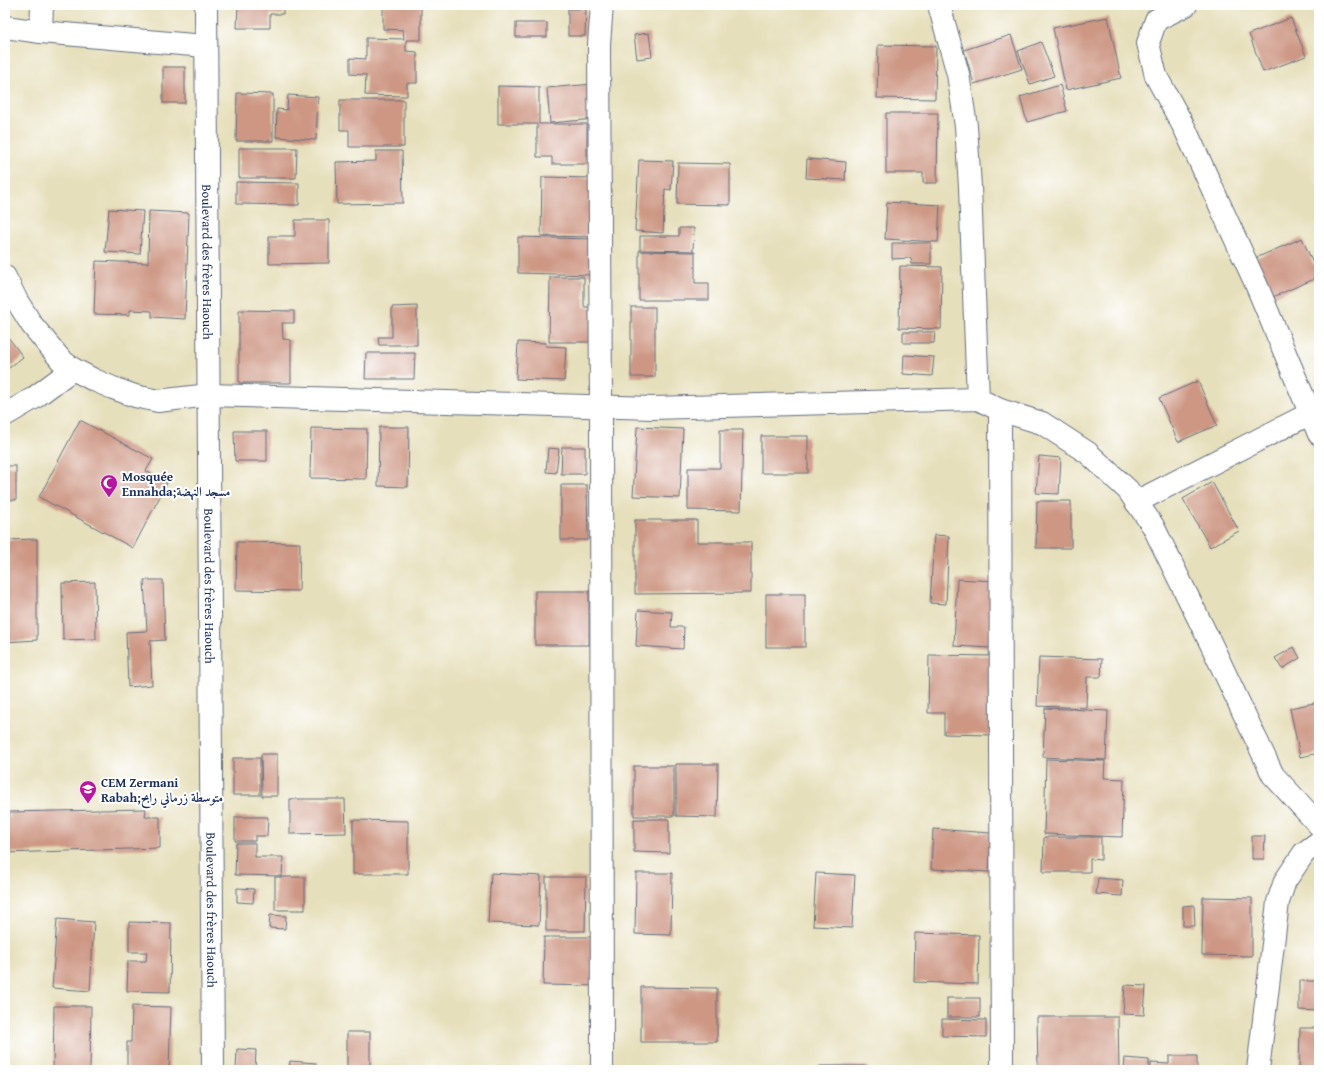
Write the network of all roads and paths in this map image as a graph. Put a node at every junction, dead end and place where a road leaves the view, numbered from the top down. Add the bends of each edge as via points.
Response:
1 (42, 5) edge
2 (206, 5) edge
3 (602, 5) edge
4 (939, 5) edge
5 (1186, 5) edge
6 (5, 27) edge
7 (41, 32) junction
8 (205, 46) junction
9 (5, 277) edge
10 (73, 369) junction
11 (209, 395) junction
12 (978, 399) junction
13 (601, 407) junction
14 (1000, 410) junction
15 (1315, 411) edge
16 (5, 415) edge
17 (1319, 434) edge
18 (1136, 502) junction
19 (1319, 825) edge
20 (1319, 842) edge
21 (213, 1070) edge
22 (602, 1070) edge
23 (1002, 1070) edge
24 (1258, 1070) edge

1 - 7 street
2 - 8 street, Boulevard des frères Haouch
3 - 13 street via 599,44
4 - 12 street via 958,74 966,126
5 - 15 street via 1156,20 1148,43 1156,76 1185,129
6 - 7 street
7 - 8 street
8 - 11 street, Boulevard des frères Haouch
9 - 10 street via 32,325 61,360
10 - 11 street via 113,388 158,401
10 - 16 street via 34,398
11 - 13 street
11 - 21 street, Boulevard des frères Haouch
12 - 13 street via 653,408
12 - 14 street
13 - 22 street
14 - 18 street via 1042,423 1088,453 1128,490
14 - 23 street
15 - 17 street
15 - 18 street
18 - 19 street via 1156,533 1273,775
20 - 24 street via 1304,853 1285,881 1278,902

